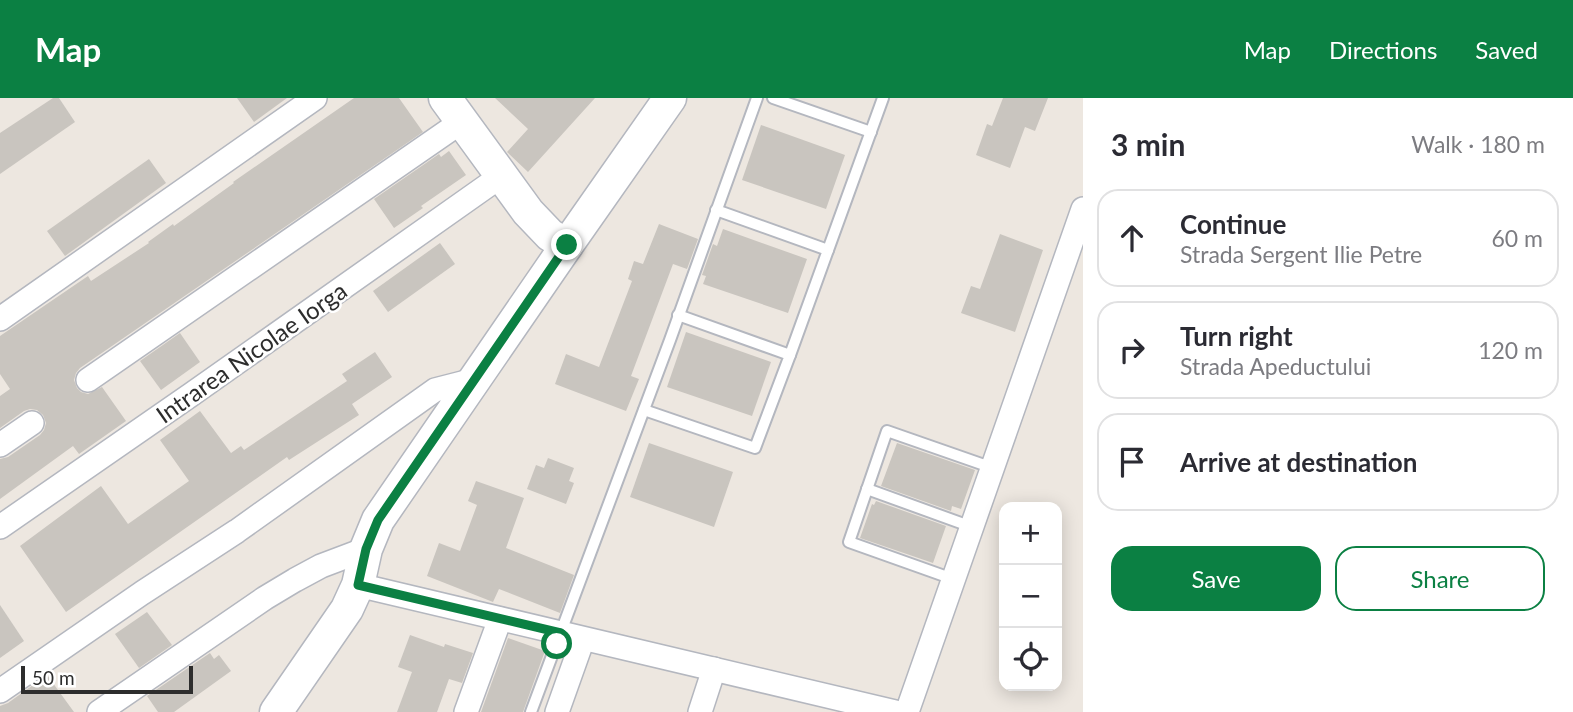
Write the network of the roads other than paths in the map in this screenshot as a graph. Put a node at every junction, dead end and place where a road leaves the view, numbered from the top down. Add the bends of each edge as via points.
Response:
1 (315, 98) edge
2 (670, 98) edge
3 (757, 98) edge
4 (773, 98) edge
5 (883, 98) edge
6 (453, 110) edge
7 (871, 132) junction
8 (501, 176) junction
9 (1083, 209) edge
10 (716, 211) junction
11 (567, 245) junction
12 (828, 250) junction
13 (678, 315) junction
14 (0, 319) edge
15 (789, 355) junction
16 (88, 380) dead end
17 (474, 380) junction
18 (644, 410) junction
19 (32, 423) dead end
20 (0, 445) edge
21 (993, 468) junction
22 (867, 489) junction
23 (0, 527) edge
24 (972, 527) junction
25 (366, 549) junction
26 (953, 579) junction
27 (358, 585) junction
28 (499, 619) junction
29 (572, 636) junction
30 (714, 669) junction
31 (0, 691) edge
32 (99, 712) edge
33 (276, 712) edge
34 (466, 712) edge
35 (531, 712) edge
36 (557, 712) edge
37 (699, 712) edge
38 (894, 712) edge
39 (907, 712) edge

1 - 14 street
2 - 11 street
3 - 10 lane
4 - 7 lane
5 - 7 lane
6 - 8 street
6 - 16 street
7 - 12 lane
8 - 11 street via 537,223
8 - 23 street, Intrarea Nicolae Iorga
9 - 21 street
10 - 12 lane
10 - 13 lane
11 - 17 street
12 - 15 lane
13 - 15 lane
13 - 18 lane
15 - 18 lane via 755,448
17 - 25 street via 378,520
17 - 31 street via 435,390
18 - 29 lane
19 - 20 street
21 - 22 lane via 887,431
21 - 24 street
22 - 24 lane
22 - 26 lane via 849,542
24 - 26 street
25 - 27 street
25 - 32 street via 321,566 265,598
26 - 39 street
27 - 28 street
27 - 33 street via 333,631
28 - 29 street
28 - 34 street
29 - 30 street
29 - 35 lane
29 - 36 street
30 - 37 street
30 - 38 street

